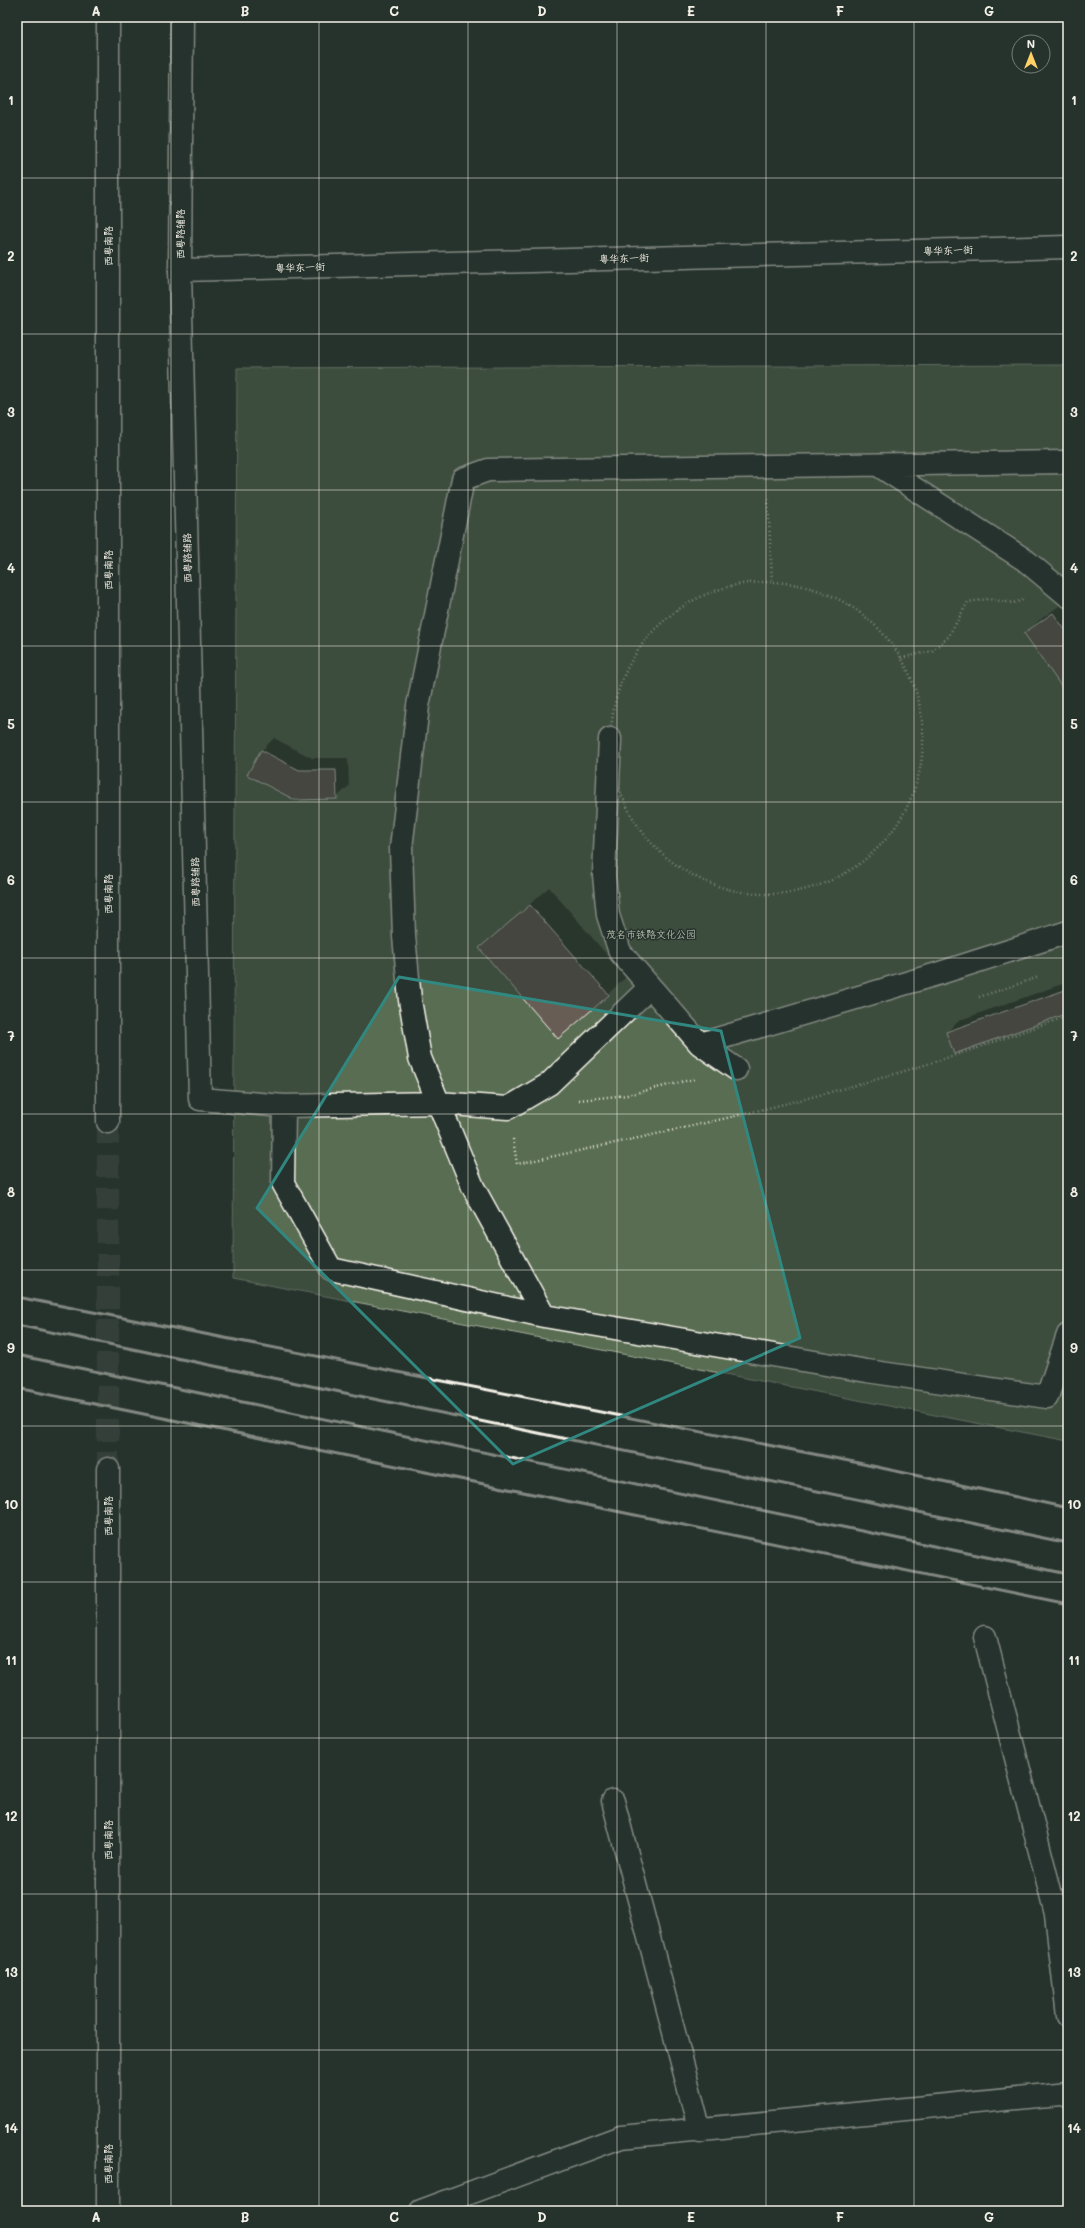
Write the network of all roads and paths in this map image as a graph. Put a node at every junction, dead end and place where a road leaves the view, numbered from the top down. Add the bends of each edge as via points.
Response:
1 (108, 17) edge
2 (182, 17) edge
3 (1068, 247) edge
4 (180, 270) junction
5 (1068, 462) edge
6 (878, 465) junction
7 (767, 466) junction
8 (772, 582) junction
9 (1066, 594) edge
10 (901, 658) junction
11 (610, 739) junction
12 (1068, 932) edge
13 (650, 987) junction
14 (1068, 1016) edge
15 (700, 1044) junction
16 (736, 1069) dead end
17 (438, 1102) junction
18 (284, 1106) junction
19 (508, 1108) junction
20 (108, 1122) tunnel mouth
21 (544, 1316) junction
22 (1068, 1335) edge
23 (108, 1469) tunnel mouth
24 (985, 1637) dead end
25 (613, 1801) dead end
26 (1068, 2016) edge
27 (1068, 2093) edge
28 (700, 2131) junction
29 (108, 2211) edge
30 (422, 2211) edge

1 - 20 street, 西粤南路
2 - 4 street, 西粤路辅路
3 - 4 street, 粤华东一街
4 - 18 street, 西粤路辅路 via 200,1099
5 - 6 street
6 - 7 street
6 - 9 street via 1025,560
7 - 8 path
7 - 17 street via 488,470 463,478 418,706 401,848 404,936 410,1000 420,1058
8 - 10 path via 810,588 846,604 877,627
8 - 11 path via 730,587 690,602 657,626 631,660 615,697
9 - 10 path via 1013,603 988,599 968,602 948,637 932,651
10 - 11 path via 916,692 923,730 921,768 908,804 888,837 861,863 818,886 773,894 728,890 686,872 669,860 644,836 625,806 614,774
11 - 13 street via 604,874 608,915 620,952
12 - 15 street
13 - 15 street
13 - 19 street via 549,1084
14 - 19 path via 908,1070 764,1110 517,1164
15 - 16 street
17 - 18 street
17 - 19 street
17 - 21 street via 472,1187
18 - 21 street via 283,1183 331,1269
21 - 22 street via 867,1371 1047,1397
23 - 29 street, 西粤南路
24 - 26 street via 1056,1914
25 - 28 street
27 - 28 street
28 - 30 street via 621,2138

